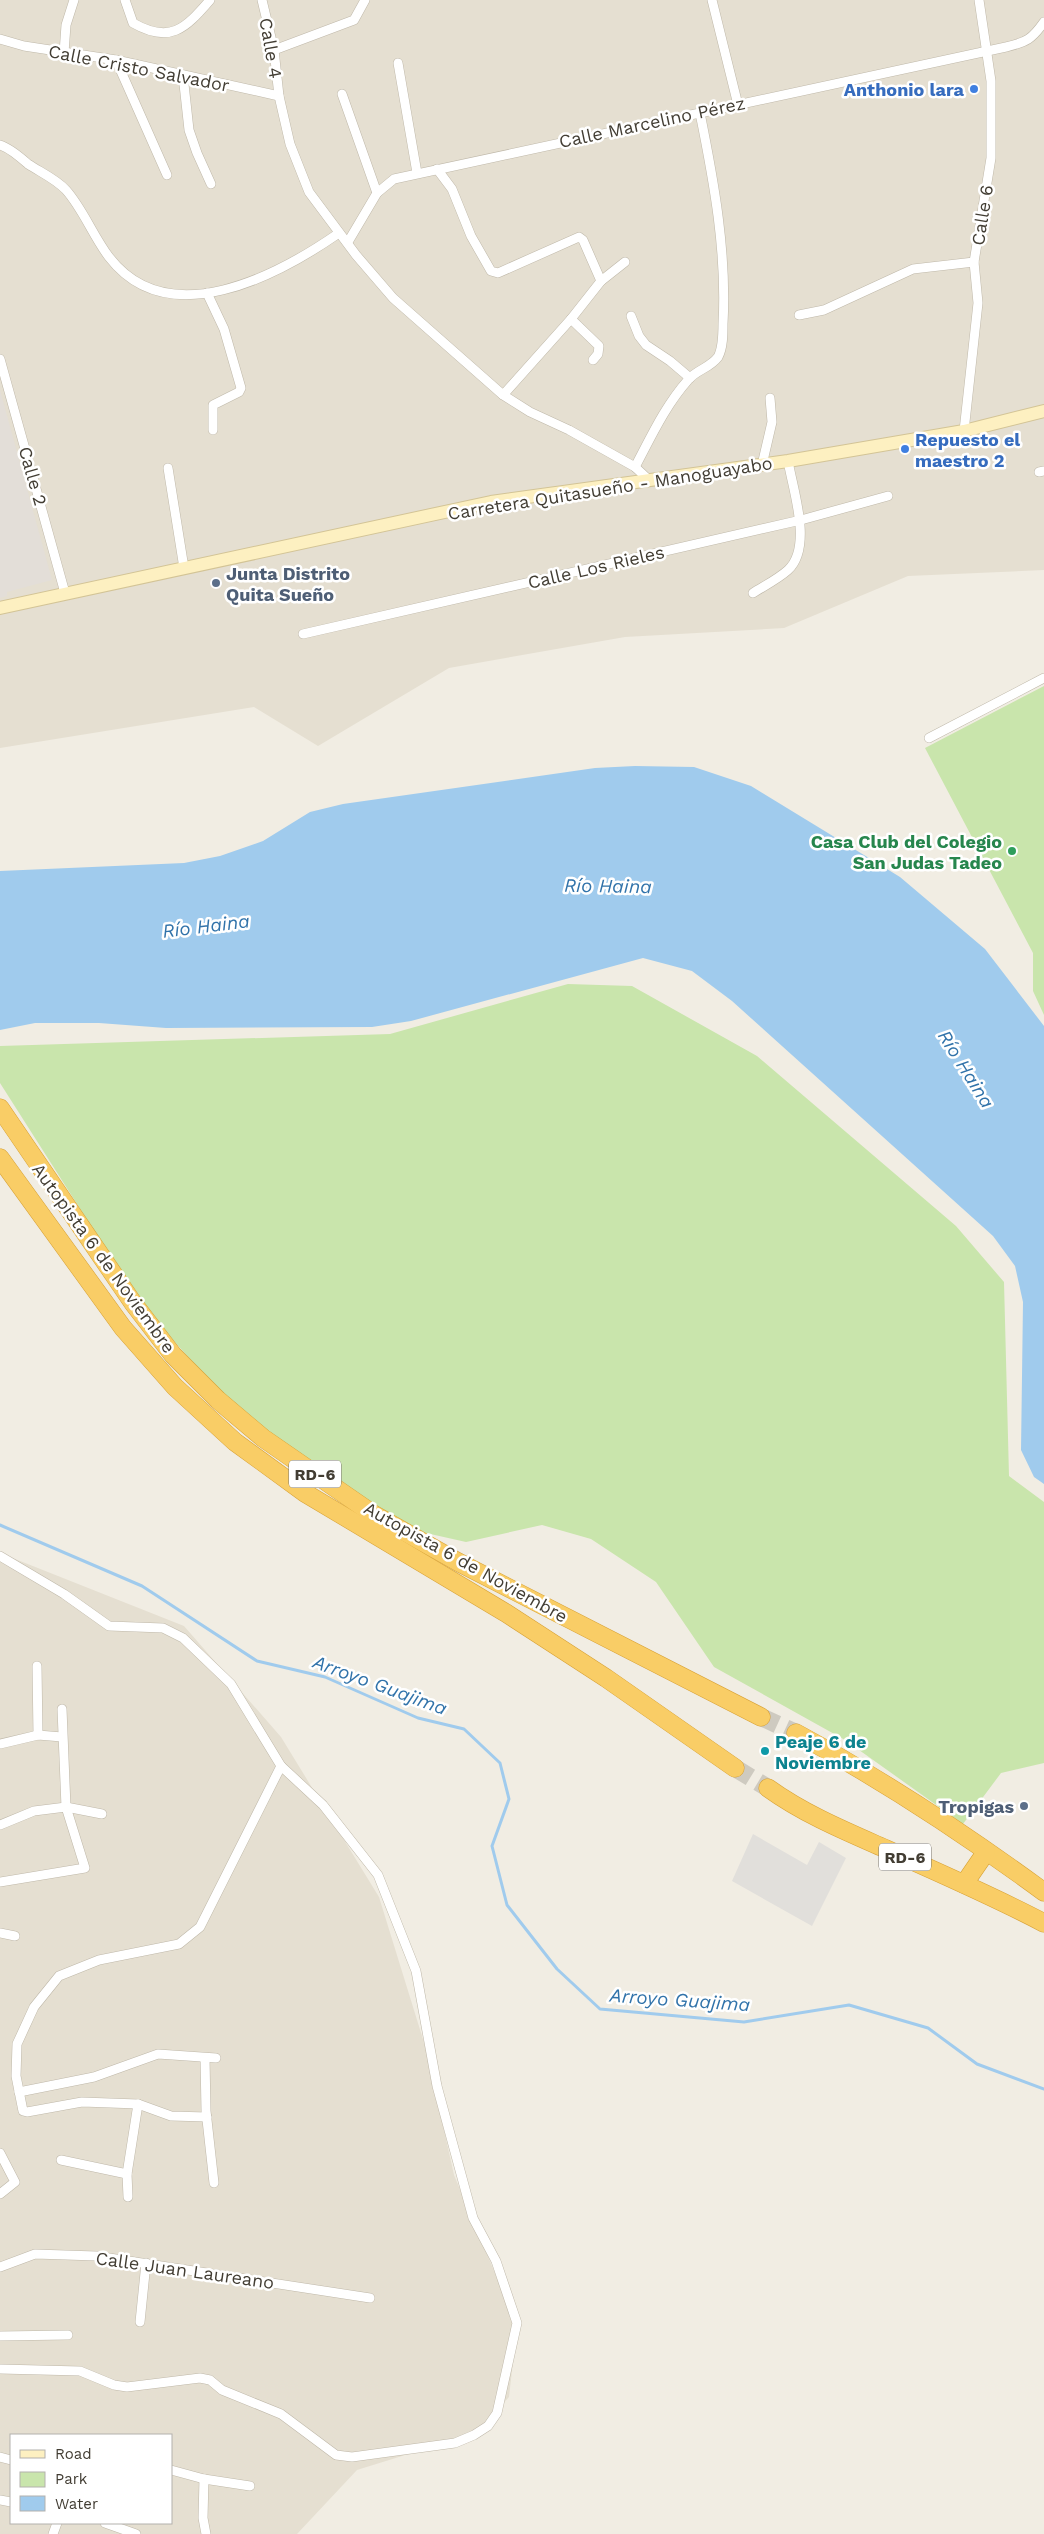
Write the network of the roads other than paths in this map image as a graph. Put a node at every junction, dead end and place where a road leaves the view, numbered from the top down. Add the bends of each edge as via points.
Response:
1 (74, 0) edge
2 (210, 0) edge
3 (262, 0) edge
4 (365, 0) edge
5 (712, 0) edge
6 (978, 0) edge
7 (126, 1) edge
8 (1044, 22) edge
9 (0, 39) edge
10 (987, 49) junction
11 (274, 50) junction
12 (64, 53) junction
13 (116, 60) junction
14 (398, 63) dead end
15 (183, 75) junction
16 (342, 94) dead end
17 (279, 96) junction
18 (738, 105) junction
19 (700, 113) junction
20 (0, 145) edge
21 (437, 169) junction
22 (417, 172) junction
23 (168, 175) dead end
24 (211, 184) dead end
25 (377, 193) junction
26 (339, 233) junction
27 (348, 242) junction
28 (625, 262) dead end
29 (974, 262) junction
30 (601, 281) junction
31 (208, 293) junction
32 (798, 315) dead end
33 (631, 316) dead end
34 (571, 319) junction
35 (0, 359) edge
36 (593, 360) dead end
37 (690, 378) junction
38 (503, 395) junction
39 (770, 398) dead end
40 (1044, 411) edge
41 (212, 430) dead end
42 (964, 431) junction
43 (788, 461) junction
44 (762, 465) junction
45 (635, 467) junction
46 (168, 468) dead end
47 (650, 481) junction
48 (888, 496) dead end
49 (801, 520) junction
50 (184, 568) junction
51 (65, 593) junction
52 (752, 593) dead end
53 (0, 608) edge
54 (303, 634) dead end
55 (1044, 678) edge
56 (930, 738) dead end
57 (0, 1108) edge
58 (0, 1158) edge
59 (0, 1556) edge
60 (37, 1666) dead end
61 (62, 1709) dead end
62 (761, 1717) tunnel mouth
63 (796, 1734) tunnel mouth
64 (38, 1736) junction
65 (62, 1737) junction
66 (0, 1744) edge
67 (281, 1766) junction
68 (735, 1768) tunnel mouth
69 (768, 1788) tunnel mouth
70 (66, 1807) junction
71 (102, 1814) dead end
72 (0, 1825) edge
73 (986, 1852) junction
74 (0, 1882) edge
75 (964, 1884) junction
76 (1044, 1892) edge
77 (1044, 1923) edge
78 (0, 1933) edge
79 (15, 1936) dead end
80 (205, 2058) junction
81 (216, 2058) dead end
82 (19, 2092) junction
83 (138, 2104) junction
84 (207, 2117) junction
85 (0, 2153) edge
86 (61, 2160) dead end
87 (127, 2174) junction
88 (214, 2183) dead end
89 (0, 2194) edge
90 (128, 2197) dead end
91 (146, 2263) junction
92 (0, 2267) edge
93 (370, 2298) dead end
94 (140, 2322) dead end
95 (68, 2335) dead end
96 (0, 2336) edge
97 (0, 2369) edge
98 (172, 2470) edge
99 (204, 2479) junction
100 (250, 2486) dead end
101 (108, 2524) edge
102 (136, 2534) edge
103 (206, 2534) edge

1 - 12 street via 66,25
2 - 7 street via 184,26 163,35 148,32 133,23
3 - 11 street, Calle 4
4 - 11 street via 354,20
5 - 18 street
6 - 10 street, Calle 6
8 - 10 street, Calle Marcelino Pérez via 1026,42
9 - 12 street, Calle Cristo Salvador
10 - 18 street, Calle Marcelino Pérez
10 - 29 street, Calle 6 via 991,81 991,158
11 - 17 street, Calle 4
12 - 13 street, Calle Cristo Salvador
13 - 15 street, Calle Cristo Salvador
13 - 23 street
14 - 22 street
15 - 17 street, Calle Cristo Salvador
15 - 24 street via 189,130
16 - 25 street
17 - 26 street, Calle 4 via 290,144 309,192
18 - 19 street, Calle Marcelino Pérez
19 - 21 street, Calle Marcelino Pérez
19 - 37 street via 713,177 724,266 724,305 719,356
20 - 31 street via 65,189 109,257 130,280 169,294
21 - 22 street, Calle Marcelino Pérez
21 - 30 street via 452,189 471,236 491,271 498,273 579,237
22 - 25 street, Calle Marcelino Pérez via 394,179
25 - 27 street, Calle Marcelino Pérez
26 - 27 street, Calle 4
26 - 31 street via 309,254 264,277
27 - 38 street, Calle 4 via 394,298
28 - 30 street
29 - 32 street via 913,269 824,310
29 - 42 street, Calle 6 via 978,303
30 - 34 street
31 - 41 street via 224,329 241,388 213,405
33 - 37 street via 646,345
34 - 36 street via 599,346
34 - 38 street
35 - 51 street, Calle 2
37 - 45 street via 660,420
38 - 45 street, Calle 4
39 - 44 street via 772,422
40 - 42 street, Carretera Quitasueño - Manoguayabo
42 - 43 street, Carretera Quitasueño - Manoguayabo
43 - 44 street, Carretera Quitasueño - Manoguayabo
43 - 49 street
44 - 47 street, Carretera Quitasueño - Manoguayabo
45 - 47 street, Calle 4
46 - 50 street
47 - 50 street, Carretera Quitasueño - Manoguayabo via 491,502
48 - 49 street, Calle Los Rieles
49 - 52 street via 795,560 790,569
49 - 54 street, Calle Los Rieles
50 - 51 street, Carretera Quitasueño - Manoguayabo
51 - 53 street, Carretera Quitasueño - Manoguayabo
55 - 56 street
57 - 62 highway, Autopista 6 de Noviembre / RD-6 via 122,1288 173,1355 218,1400 263,1438 373,1514 458,1562
58 - 68 highway, Autopista 6 de Noviembre / RD-6 via 123,1328 176,1387 235,1442 305,1493 506,1613
59 - 67 street via 64,1594 109,1626 163,1628 183,1638 231,1684
60 - 64 street
61 - 65 street
63 - 73 highway, RD-6 via 851,1763
64 - 65 street
64 - 66 street
65 - 70 street
67 - 82 street via 200,1927 179,1944 99,1960 59,1976 34,2007 17,2044
67 - 97 street via 323,1805 378,1875 416,1971 437,2086 473,2218 496,2261 517,2323 497,2413 488,2426 474,2436 455,2443 352,2457 336,2455 281,2414 222,2390 210,2380 200,2378 127,2387 80,2371
69 - 75 highway, RD-6 via 834,1826
70 - 71 street
70 - 72 street via 34,1811
70 - 74 street via 85,1868
73 - 75 highway
73 - 76 highway, RD-6
75 - 77 highway, RD-6
78 - 79 street
80 - 81 street
80 - 82 street via 158,2054 94,2078
80 - 84 street
82 - 83 street via 23,2111 27,2112 82,2102
83 - 84 street via 171,2116
83 - 87 street
84 - 88 street
85 - 89 street via 15,2182
86 - 87 street
87 - 90 street
91 - 92 street, Calle Juan Laureano via 96,2256 35,2254
91 - 93 street, Calle Juan Laureano
91 - 94 street
95 - 96 street
98 - 99 street
99 - 100 street
99 - 103 street
101 - 102 street

